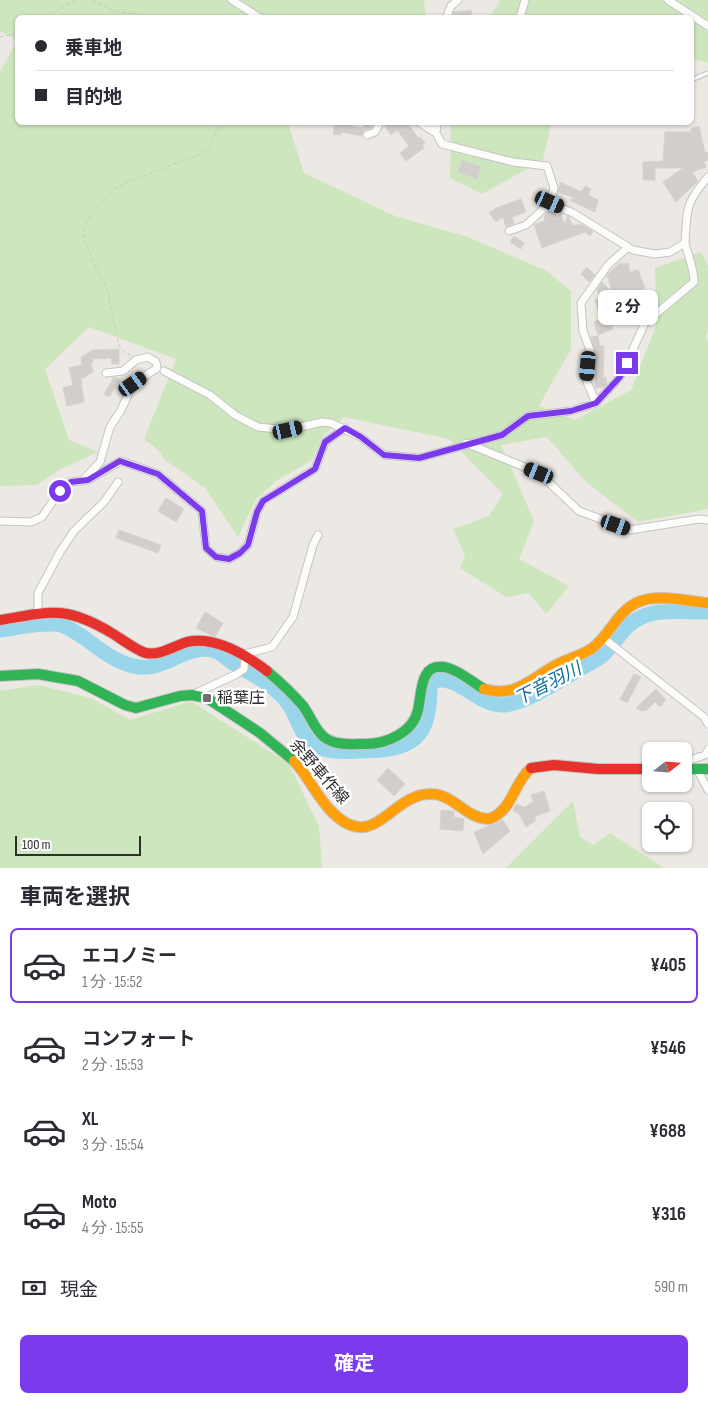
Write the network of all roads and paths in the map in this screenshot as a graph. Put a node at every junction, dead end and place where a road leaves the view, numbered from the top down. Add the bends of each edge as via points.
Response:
1 (76, 0) edge
2 (92, 0) edge
3 (232, 0) edge
4 (458, 0) edge
5 (525, 0) edge
6 (668, 0) edge
7 (49, 15) edge
8 (142, 15) edge
9 (255, 15) edge
10 (447, 15) edge
11 (521, 15) edge
12 (691, 15) edge
13 (694, 17) edge
14 (708, 26) edge
15 (15, 33) edge
16 (0, 37) edge
17 (708, 73) edge
18 (694, 79) edge
19 (220, 125) edge
20 (378, 125) edge
21 (424, 125) edge
22 (432, 125) edge
23 (437, 125) edge
24 (436, 133) junction
25 (367, 135) dead end
26 (708, 177) edge
27 (550, 202) junction
28 (508, 231) dead end
29 (685, 243) junction
30 (627, 248) junction
31 (141, 358) junction
32 (164, 371) dead end
33 (106, 373) dead end
34 (596, 403) junction
35 (345, 428) junction
36 (465, 443) junction
37 (83, 480) junction
38 (118, 482) dead end
39 (708, 520) edge
40 (0, 521) edge
41 (318, 535) dead end
42 (708, 603) edge
43 (38, 614) junction
44 (0, 620) edge
45 (602, 637) junction
46 (245, 654) junction
47 (0, 676) edge
48 (192, 695) junction
49 (708, 724) edge
50 (708, 750) edge
51 (692, 759) edge
52 (642, 769) edge
53 (692, 769) edge
54 (697, 769) junction
55 (708, 769) edge
56 (708, 790) edge

1 - 7 path
2 - 8 path via 113,11
3 - 9 street
4 - 10 street
5 - 11 street
6 - 12 street
13 - 14 street
15 - 16 path
17 - 18 lane
19 - 31 path via 212,143 202,153 114,190 92,214 84,229 85,243 107,289 119,346 125,353
20 - 25 street via 375,132
21 - 24 street
22 - 24 street
23 - 24 street
24 - 27 street via 442,144 513,162 547,166 554,188
26 - 29 street via 689,204
27 - 28 street via 526,226
27 - 30 street
29 - 30 street via 670,252 655,254
29 - 34 street via 694,270 694,282 646,323 620,377
30 - 34 street via 608,265 581,303 583,331 590,350 587,382
31 - 33 street via 123,371
31 - 37 street via 152,359 157,368 133,384 110,427 100,462
32 - 35 street via 210,395 235,415 258,427 288,430 322,422
34 - 36 street via 571,411 528,416 502,435
35 - 36 street via 384,455 419,458
35 - 37 street via 325,442 315,469 263,501 248,545 229,559 216,557 206,548 202,511 158,474 120,461
36 - 39 street via 539,473 579,511 630,530
37 - 40 street via 71,482 60,491 42,517 31,522
38 - 43 street via 104,502 74,531 60,552 38,593
41 - 46 street via 294,618 272,647
42 - 45 street via 652,598 636,603
43 - 44 street
43 - 46 street via 54,611 74,614 146,653 166,651 188,642 212,644
45 - 46 street via 592,649 558,664 519,688 503,693 485,690 448,668 436,668 426,674 420,688 418,711 410,724 398,736 379,744 341,744 324,737 294,695
45 - 49 street via 704,717
46 - 48 street via 244,669
47 - 48 street via 38,674 78,682 125,706 136,708
48 - 52 street, 余野車作線 via 207,698 271,742 291,758 334,815 362,828 375,825 413,797 427,793 452,799 476,818 489,820 506,807 531,768 542,765 599,770
50 - 51 street via 705,755
53 - 54 street
54 - 55 street
54 - 56 street

